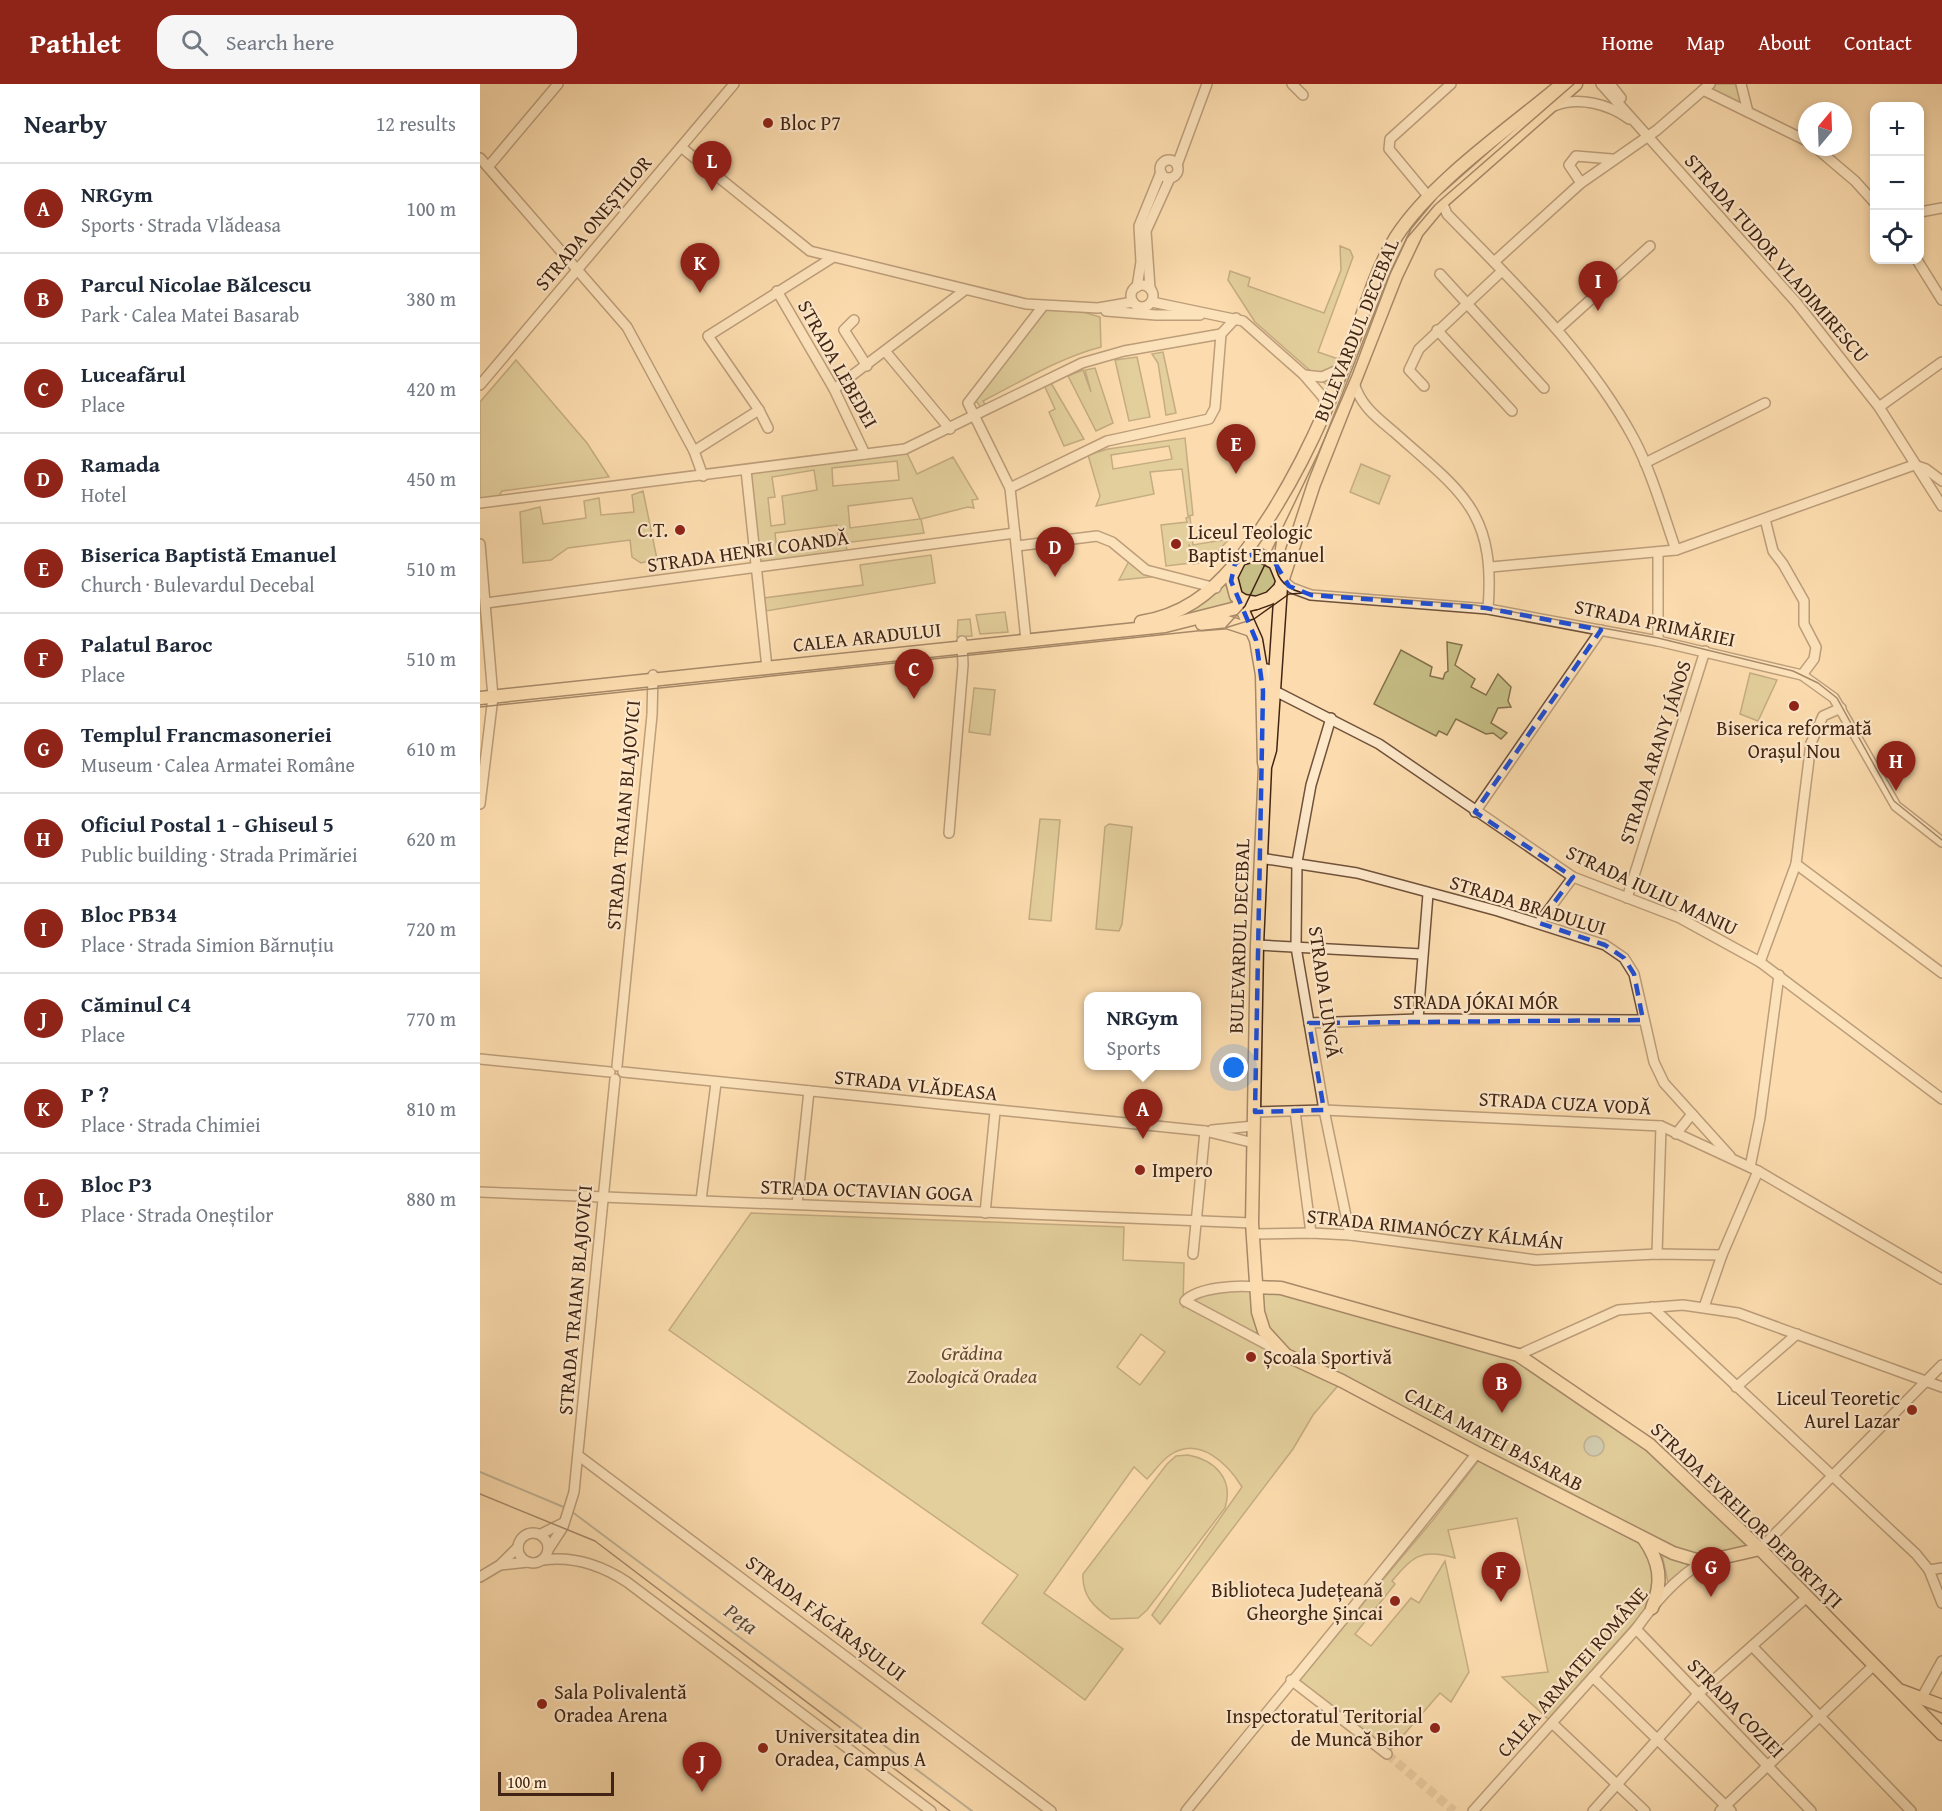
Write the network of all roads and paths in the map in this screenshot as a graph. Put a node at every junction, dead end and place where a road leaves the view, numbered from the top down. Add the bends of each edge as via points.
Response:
1 (558, 84) edge
2 (734, 84) edge
3 (1207, 84) edge
4 (1292, 84) edge
5 (1451, 84) edge
6 (1562, 84) edge
7 (1576, 84) edge
8 (1601, 84) edge
9 (1610, 84) edge
10 (1741, 84) edge
11 (1706, 87) edge
12 (1303, 95) dead end
13 (1551, 95) edge
14 (1748, 112) junction
15 (1640, 130) junction
16 (1648, 136) junction
17 (1798, 137) edge
18 (1638, 141) junction
19 (1184, 144) junction
20 (681, 147) junction
21 (1826, 156) edge
22 (480, 158) edge
23 (1612, 159) junction
24 (1168, 161) junction
25 (1177, 165) junction
26 (488, 167) junction
27 (1161, 172) junction
28 (1170, 178) junction
29 (1581, 183) junction
30 (1428, 196) junction
31 (1870, 196) edge
32 (1438, 206) junction
33 (1942, 208) edge
34 (1924, 211) edge
35 (1650, 246) dead end
36 (832, 258) junction
37 (1494, 262) junction
38 (1920, 264) edge
39 (577, 270) junction
40 (1502, 271) junction
41 (1440, 274) dead end
42 (965, 290) junction
43 (777, 291) junction
44 (1134, 294) junction
45 (1152, 295) junction
46 (1942, 300) edge
47 (1466, 303) junction
48 (1042, 306) junction
49 (1098, 308) junction
50 (1207, 314) junction
51 (1236, 318) junction
52 (854, 320) dead end
53 (1558, 329) junction
54 (1437, 330) junction
55 (1221, 334) junction
56 (885, 351) junction
57 (1942, 362) edge
58 (867, 366) junction
59 (1344, 367) junction
60 (1304, 375) junction
61 (1354, 383) junction
62 (480, 385) edge
63 (1424, 386) dead end
64 (1544, 388) dead end
65 (834, 389) junction
66 (1765, 404) dead end
67 (1363, 405) junction
68 (1345, 407) junction
69 (1879, 407) junction
70 (759, 410) junction
71 (1328, 410) junction
72 (1512, 411) dead end
73 (974, 417) junction
74 (768, 428) dead end
75 (950, 429) junction
76 (694, 452) junction
77 (866, 454) junction
78 (1645, 463) junction
79 (1914, 465) junction
80 (746, 470) junction
81 (703, 476) junction
82 (1942, 481) edge
83 (1010, 488) junction
84 (480, 503) edge
85 (1942, 506) edge
86 (1765, 519) junction
87 (1015, 533) junction
88 (480, 544) edge
89 (1017, 546) junction
90 (1676, 550) junction
91 (1658, 552) junction
92 (1237, 561) junction
93 (1491, 567) junction
94 (757, 568) junction
95 (1282, 582) junction
96 (1215, 588) junction
97 (1239, 601) junction
98 (486, 603) junction
99 (1488, 609) junction
100 (1165, 626) junction
101 (1601, 630) junction
102 (1253, 635) junction
103 (1026, 637) junction
104 (1658, 641) junction
105 (962, 644) junction
106 (1706, 651) junction
107 (767, 665) junction
108 (1802, 675) junction
109 (653, 678) junction
110 (1275, 691) junction
111 (480, 693) edge
112 (493, 694) junction
113 (480, 698) edge
114 (1841, 708) junction
115 (1331, 718) junction
116 (1265, 767) junction
117 (480, 804) edge
118 (1475, 812) junction
119 (949, 833) dead end
120 (1942, 842) edge
121 (1260, 858) junction
122 (1297, 862) junction
123 (1796, 864) junction
124 (1573, 878) junction
125 (1428, 894) junction
126 (1627, 898) junction
127 (1539, 923) junction
128 (1257, 945) junction
129 (1296, 947) junction
130 (1422, 954) junction
131 (1760, 963) junction
132 (1942, 973) edge
133 (1779, 975) junction
134 (1418, 1019) junction
135 (1643, 1020) junction
136 (1309, 1023) junction
137 (480, 1059) edge
138 (616, 1072) junction
139 (716, 1083) junction
140 (808, 1091) junction
141 (1942, 1099) edge
142 (1324, 1110) junction
143 (1295, 1111) junction
144 (995, 1112) junction
145 (1255, 1112) junction
146 (1692, 1114) junction
147 (1254, 1126) junction
148 (1661, 1126) junction
149 (1205, 1131) junction
150 (1676, 1134) junction
151 (1254, 1143) junction
152 (1734, 1160) junction
153 (1754, 1169) junction
154 (480, 1192) edge
155 (602, 1196) junction
156 (701, 1200) junction
157 (797, 1204) junction
158 (986, 1213) junction
159 (1197, 1222) junction
160 (1252, 1228) junction
161 (1311, 1233) junction
162 (1350, 1235) junction
163 (1193, 1254) dead end
164 (1657, 1254) junction
165 (1722, 1255) junction
166 (1942, 1279) edge
167 (1256, 1287) junction
168 (1652, 1307) junction
169 (1704, 1307) junction
170 (1797, 1334) junction
171 (1286, 1355) junction
172 (1518, 1355) junction
173 (1942, 1365) edge
174 (1928, 1381) junction
175 (1736, 1387) junction
176 (1942, 1387) edge
177 (1477, 1453) junction
178 (579, 1456) junction
179 (1833, 1478) junction
180 (564, 1522) junction
181 (541, 1534) junction
182 (1644, 1538) junction
183 (518, 1546) junction
184 (549, 1546) junction
185 (1760, 1549) junction
186 (570, 1558) junction
187 (543, 1560) junction
188 (1717, 1561) junction
189 (528, 1562) junction
190 (1703, 1562) junction
191 (500, 1564) junction
192 (1777, 1567) junction
193 (1942, 1568) edge
194 (1929, 1570) junction
195 (480, 1577) edge
196 (1808, 1597) junction
197 (1942, 1602) edge
198 (1652, 1608) junction
199 (1635, 1629) junction
200 (1752, 1646) junction
201 (1942, 1661) edge
202 (1873, 1666) junction
203 (1593, 1677) junction
204 (1291, 1680) junction
205 (1893, 1686) junction
206 (1698, 1694) junction
207 (1921, 1699) junction
208 (1942, 1706) edge
209 (1819, 1716) junction
210 (1552, 1723) junction
211 (1942, 1734) edge
212 (1658, 1740) junction
213 (1387, 1754) tunnel mouth
214 (1768, 1766) junction
215 (1616, 1784) junction
216 (1726, 1809) edge
217 (931, 1811) edge
218 (1051, 1811) edge
219 (1186, 1811) edge
220 (1473, 1811) edge
221 (1593, 1811) edge
222 (1645, 1811) edge
223 (1811, 1811) edge
224 (1911, 1811) edge

1 - 26 street
2 - 20 street, STRADA ONEȘTILOR
3 - 19 street
4 - 12 street
5 - 30 street via 1390,139 1389,149
6 - 13 main road, BULEVARDUL DECEBAL
7 - 13 main road, BULEVARDUL DECEBAL
8 - 16 street, STRADA TUDOR VLADIMIRESCU
9 - 16 street
10 - 14 street
11 - 14 street
11 - 16 street
13 - 15 street via 1571,102 1597,104 1623,115
13 - 30 main road, BULEVARDUL DECEBAL
13 - 32 main road, BULEVARDUL DECEBAL
14 - 17 street
15 - 16 street
15 - 18 street
16 - 18 street
16 - 69 street, STRADA TUDOR VLADIMIRESCU via 1796,302
18 - 23 street
19 - 24 street
19 - 25 street
20 - 36 street via 810,251
20 - 39 street, STRADA ONEȘTILOR
21 - 31 street
22 - 26 street
23 - 29 street
23 - 29 street via 1576,156 1569,165
24 - 25 street
24 - 27 street
25 - 28 street via 1177,174
26 - 39 street
27 - 28 street
27 - 44 street via 1139,226 1141,262
28 - 45 street via 1146,231
29 - 37 street
30 - 59 main road, BULEVARDUL DECEBAL via 1392,244
32 - 37 street
32 - 61 main road, BULEVARDUL DECEBAL via 1417,232 1403,259
33 - 34 street
35 - 53 street
36 - 42 street
36 - 43 street
37 - 40 street
38 - 46 street
39 - 62 street, STRADA ONEȘTILOR
39 - 76 street via 627,327
40 - 47 street
40 - 53 street
41 - 47 street
42 - 48 street
42 - 56 street
43 - 65 street, STRADA LEBEDEI
43 - 70 street via 708,336
44 - 45 street via 1144,285
44 - 45 street via 1142,308
44 - 49 street
45 - 50 street
47 - 54 street
47 - 64 street
48 - 49 street
48 - 73 street via 968,401
49 - 50 street via 1156,315
50 - 51 street
51 - 55 street
51 - 60 street
52 - 58 street via 844,330
53 - 78 street via 1600,383
54 - 63 street via 1410,363 1409,370
54 - 72 street
55 - 73 street via 1124,351 1082,363
55 - 83 street via 1215,408 1209,419 1107,441
56 - 58 street
56 - 75 street
57 - 69 street
58 - 65 street
59 - 60 street via 1322,377
59 - 71 main road, BULEVARDUL DECEBAL
60 - 71 street via 1323,397
61 - 67 street
61 - 68 main road, BULEVARDUL DECEBAL
65 - 77 street, STRADA LEBEDEI
66 - 78 street
67 - 68 street via 1351,403
67 - 93 street via 1465,499 1483,532
68 - 95 main road, BULEVARDUL DECEBAL via 1314,484
69 - 79 street, STRADA TUDOR VLADIMIRESCU
70 - 74 street
70 - 76 street
71 - 92 main road, BULEVARDUL DECEBAL via 1276,509
73 - 75 street
73 - 83 street
75 - 77 street via 905,449
76 - 81 street
77 - 80 street
78 - 90 street
79 - 82 street, STRADA TUDOR VLADIMIRESCU
79 - 85 street, STRADA TUDOR VLADIMIRESCU
79 - 86 street
80 - 81 street
80 - 94 street
81 - 84 street
83 - 87 street
86 - 90 street
86 - 108 street via 1773,551 1804,601 1804,624 1816,647 1814,659
87 - 89 street
87 - 94 street, STRADA HENRI COANDĂ
88 - 98 street
89 - 96 street via 1097,536 1112,542 1146,570
89 - 103 street
90 - 91 street
91 - 93 street
91 - 104 street
92 - 95 main road via 1253,554 1267,557 1278,568
92 - 96 main road, CALEA ARADULUI
92 - 97 main road via 1231,581
93 - 99 street
94 - 98 street, STRADA HENRI COANDĂ
94 - 107 street
95 - 97 main road, CALEA ARADULUI via 1273,596 1256,603
95 - 99 street, STRADA PRIMĂRIEI via 1315,596
95 - 110 main road, BULEVARDUL DECEBAL
96 - 103 main road, CALEA ARADULUI via 1189,606 1159,618
97 - 100 main road, CALEA ARADULUI
97 - 102 main road, BULEVARDUL DECEBAL
98 - 112 street
99 - 101 street, STRADA PRIMĂRIEI
100 - 102 main road via 1227,622
100 - 103 main road, CALEA ARADULUI
101 - 104 street, STRADA PRIMĂRIEI
101 - 118 street
102 - 110 street, BULEVARDUL DECEBAL via 1262,648 1268,680
102 - 116 main road, BULEVARDUL DECEBAL via 1262,675
103 - 105 main road, CALEA ARADULUI
104 - 106 street, STRADA PRIMĂRIEI
105 - 107 main road, CALEA ARADULUI
105 - 119 street
106 - 108 street, STRADA PRIMĂRIEI
106 - 126 street, STRADA ARANY JÁNOS
107 - 109 main road, CALEA ARADULUI
108 - 114 street, STRADA PRIMĂRIEI via 1828,692
109 - 112 main road, CALEA ARADULUI
109 - 138 street, STRADA TRAIAN BLAJOVICI
110 - 115 street, STRADA IULIU MANIU
110 - 116 main road, BULEVARDUL DECEBAL
111 - 112 main road, CALEA ARADULUI
112 - 113 main road, CALEA ARADULUI
112 - 117 street
114 - 120 street, STRADA PRIMĂRIEI via 1887,795 1904,814
114 - 123 street via 1823,716 1811,743
115 - 118 street, STRADA IULIU MANIU via 1379,744
115 - 122 street, STRADA LUNGĂ via 1311,785
116 - 121 main road, BULEVARDUL DECEBAL
118 - 124 street, STRADA IULIU MANIU
121 - 122 street, STRADA BRADULUI
121 - 128 main road, BULEVARDUL DECEBAL
122 - 125 street, STRADA BRADULUI via 1357,873
122 - 129 street, STRADA LUNGĂ
123 - 131 street
123 - 132 street
124 - 126 street, STRADA IULIU MANIU
124 - 127 street
125 - 127 street, STRADA BRADULUI
125 - 130 street
126 - 131 street, STRADA IULIU MANIU via 1680,918
127 - 135 street, STRADA BRADULUI via 1605,945 1624,958 1634,974
128 - 129 street
128 - 145 main road, BULEVARDUL DECEBAL
129 - 130 street
129 - 136 street, STRADA LUNGĂ
130 - 134 street
131 - 133 street, STRADA IULIU MANIU
133 - 141 street, STRADA IULIU MANIU
133 - 153 street
134 - 135 street, STRADA JÓKAI MÓR
134 - 136 street, STRADA JÓKAI MÓR
135 - 146 street, STRADA BRADULUI via 1664,1083
136 - 142 street, STRADA LUNGĂ
137 - 138 street, STRADA VLĂDEASA
138 - 139 street, STRADA VLĂDEASA
138 - 155 street, STRADA TRAIAN BLAJOVICI
139 - 140 street, STRADA VLĂDEASA
139 - 156 street
140 - 144 street, STRADA VLĂDEASA
140 - 157 street
142 - 143 street, STRADA CUZA VODĂ
142 - 148 street, STRADA CUZA VODĂ
142 - 162 street, STRADA LUNGĂ
143 - 145 street, STRADA CUZA VODĂ
143 - 161 street
144 - 149 street, STRADA VLĂDEASA
144 - 158 street
145 - 147 main road, BULEVARDUL DECEBAL
146 - 150 street
146 - 152 street, STRADA BRADULUI
147 - 149 street, STRADA VLĂDEASA
147 - 151 main road, BULEVARDUL DECEBAL
148 - 150 street, STRADA CUZA VODĂ
148 - 164 street
149 - 151 street, STRADA VLĂDEASA
149 - 159 street
150 - 152 street, STRADA CUZA VODĂ
151 - 160 main road, BULEVARDUL DECEBAL
152 - 153 street, STRADA CUZA VODĂ
153 - 165 street
153 - 166 street, STRADA CUZA VODĂ
154 - 155 street, STRADA OCTAVIAN GOGA
155 - 156 street, STRADA OCTAVIAN GOGA
155 - 178 street, STRADA TRAIAN BLAJOVICI
156 - 157 street, STRADA OCTAVIAN GOGA
157 - 158 street, STRADA OCTAVIAN GOGA
158 - 159 street, STRADA OCTAVIAN GOGA
159 - 160 street, STRADA OCTAVIAN GOGA
159 - 163 street
160 - 161 street, STRADA RIMANÓCZY KÁLMÁN
160 - 167 main road, BULEVARDUL DECEBAL
161 - 162 street, STRADA RIMANÓCZY KÁLMÁN
162 - 164 street, STRADA RIMANÓCZY KÁLMÁN via 1536,1260
164 - 165 street, STRADA RIMANÓCZY KÁLMÁN
165 - 169 street
167 - 171 main road, CALEA MATEI BASARAB via 1264,1331
167 - 171 street via 1239,1285 1194,1294 1185,1301
167 - 172 main road, STRADA EVREILOR DEPORTAŢI via 1281,1288
168 - 169 street
168 - 172 street via 1618,1310
168 - 175 street
169 - 170 street via 1738,1313
170 - 174 street
170 - 175 street
171 - 177 main road, CALEA MATEI BASARAB
172 - 185 main road, STRADA EVREILOR DEPORTAŢI via 1650,1445
173 - 174 street
174 - 176 street
174 - 179 street
175 - 179 street
177 - 182 main road, CALEA MATEI BASARAB
177 - 204 street
178 - 180 street, STRADA TRAIAN BLAJOVICI via 574,1492
178 - 218 street, STRADA FĂGĂRAȘULUI
179 - 185 street
179 - 194 street
180 - 181 street
180 - 184 street, STRADA TRAIAN BLAJOVICI
181 - 183 street via 528,1533
181 - 184 street
182 - 190 main road, CALEA MATEI BASARAB
182 - 198 main road via 1653,1553 1659,1578
183 - 189 street via 520,1556
183 - 191 street
184 - 186 street
184 - 187 street
185 - 188 main road, CALEA MATEI BASARAB
185 - 192 main road, STRADA EVREILOR DEPORTAŢI
186 - 187 street
186 - 217 street via 627,1582
187 - 189 street
188 - 190 main road, CALEA MATEI BASARAB
188 - 192 main road via 1754,1559
189 - 191 street
190 - 198 street, CALEA ARMATEI ROMÂNE via 1677,1581
191 - 195 street
192 - 196 main road, STRADA EVREILOR DEPORTAŢI
193 - 194 street
194 - 197 street
196 - 200 street
196 - 202 main road, STRADA EVREILOR DEPORTAŢI
198 - 199 street, CALEA ARMATEI ROMÂNE
199 - 203 street, CALEA ARMATEI ROMÂNE
199 - 206 street, STRADA COZIEI
200 - 206 street
200 - 209 street
201 - 207 street
202 - 205 main road, STRADA EVREILOR DEPORTAŢI
202 - 209 street
203 - 210 street, CALEA ARMATEI ROMÂNE
203 - 212 street
204 - 213 street
204 - 219 street
205 - 207 main road, STRADA EVREILOR DEPORTAŢI
205 - 211 main road, STRADA EVREILOR DEPORTAŢI
206 - 212 street
206 - 214 street, STRADA COZIEI
207 - 208 main road, STRADA EVREILOR DEPORTAŢI
209 - 214 street
209 - 224 street
210 - 215 street
210 - 220 street, CALEA ARMATEI ROMÂNE
212 - 215 street
212 - 216 street
214 - 216 street
214 - 223 street, STRADA COZIEI
215 - 221 street
215 - 222 street

